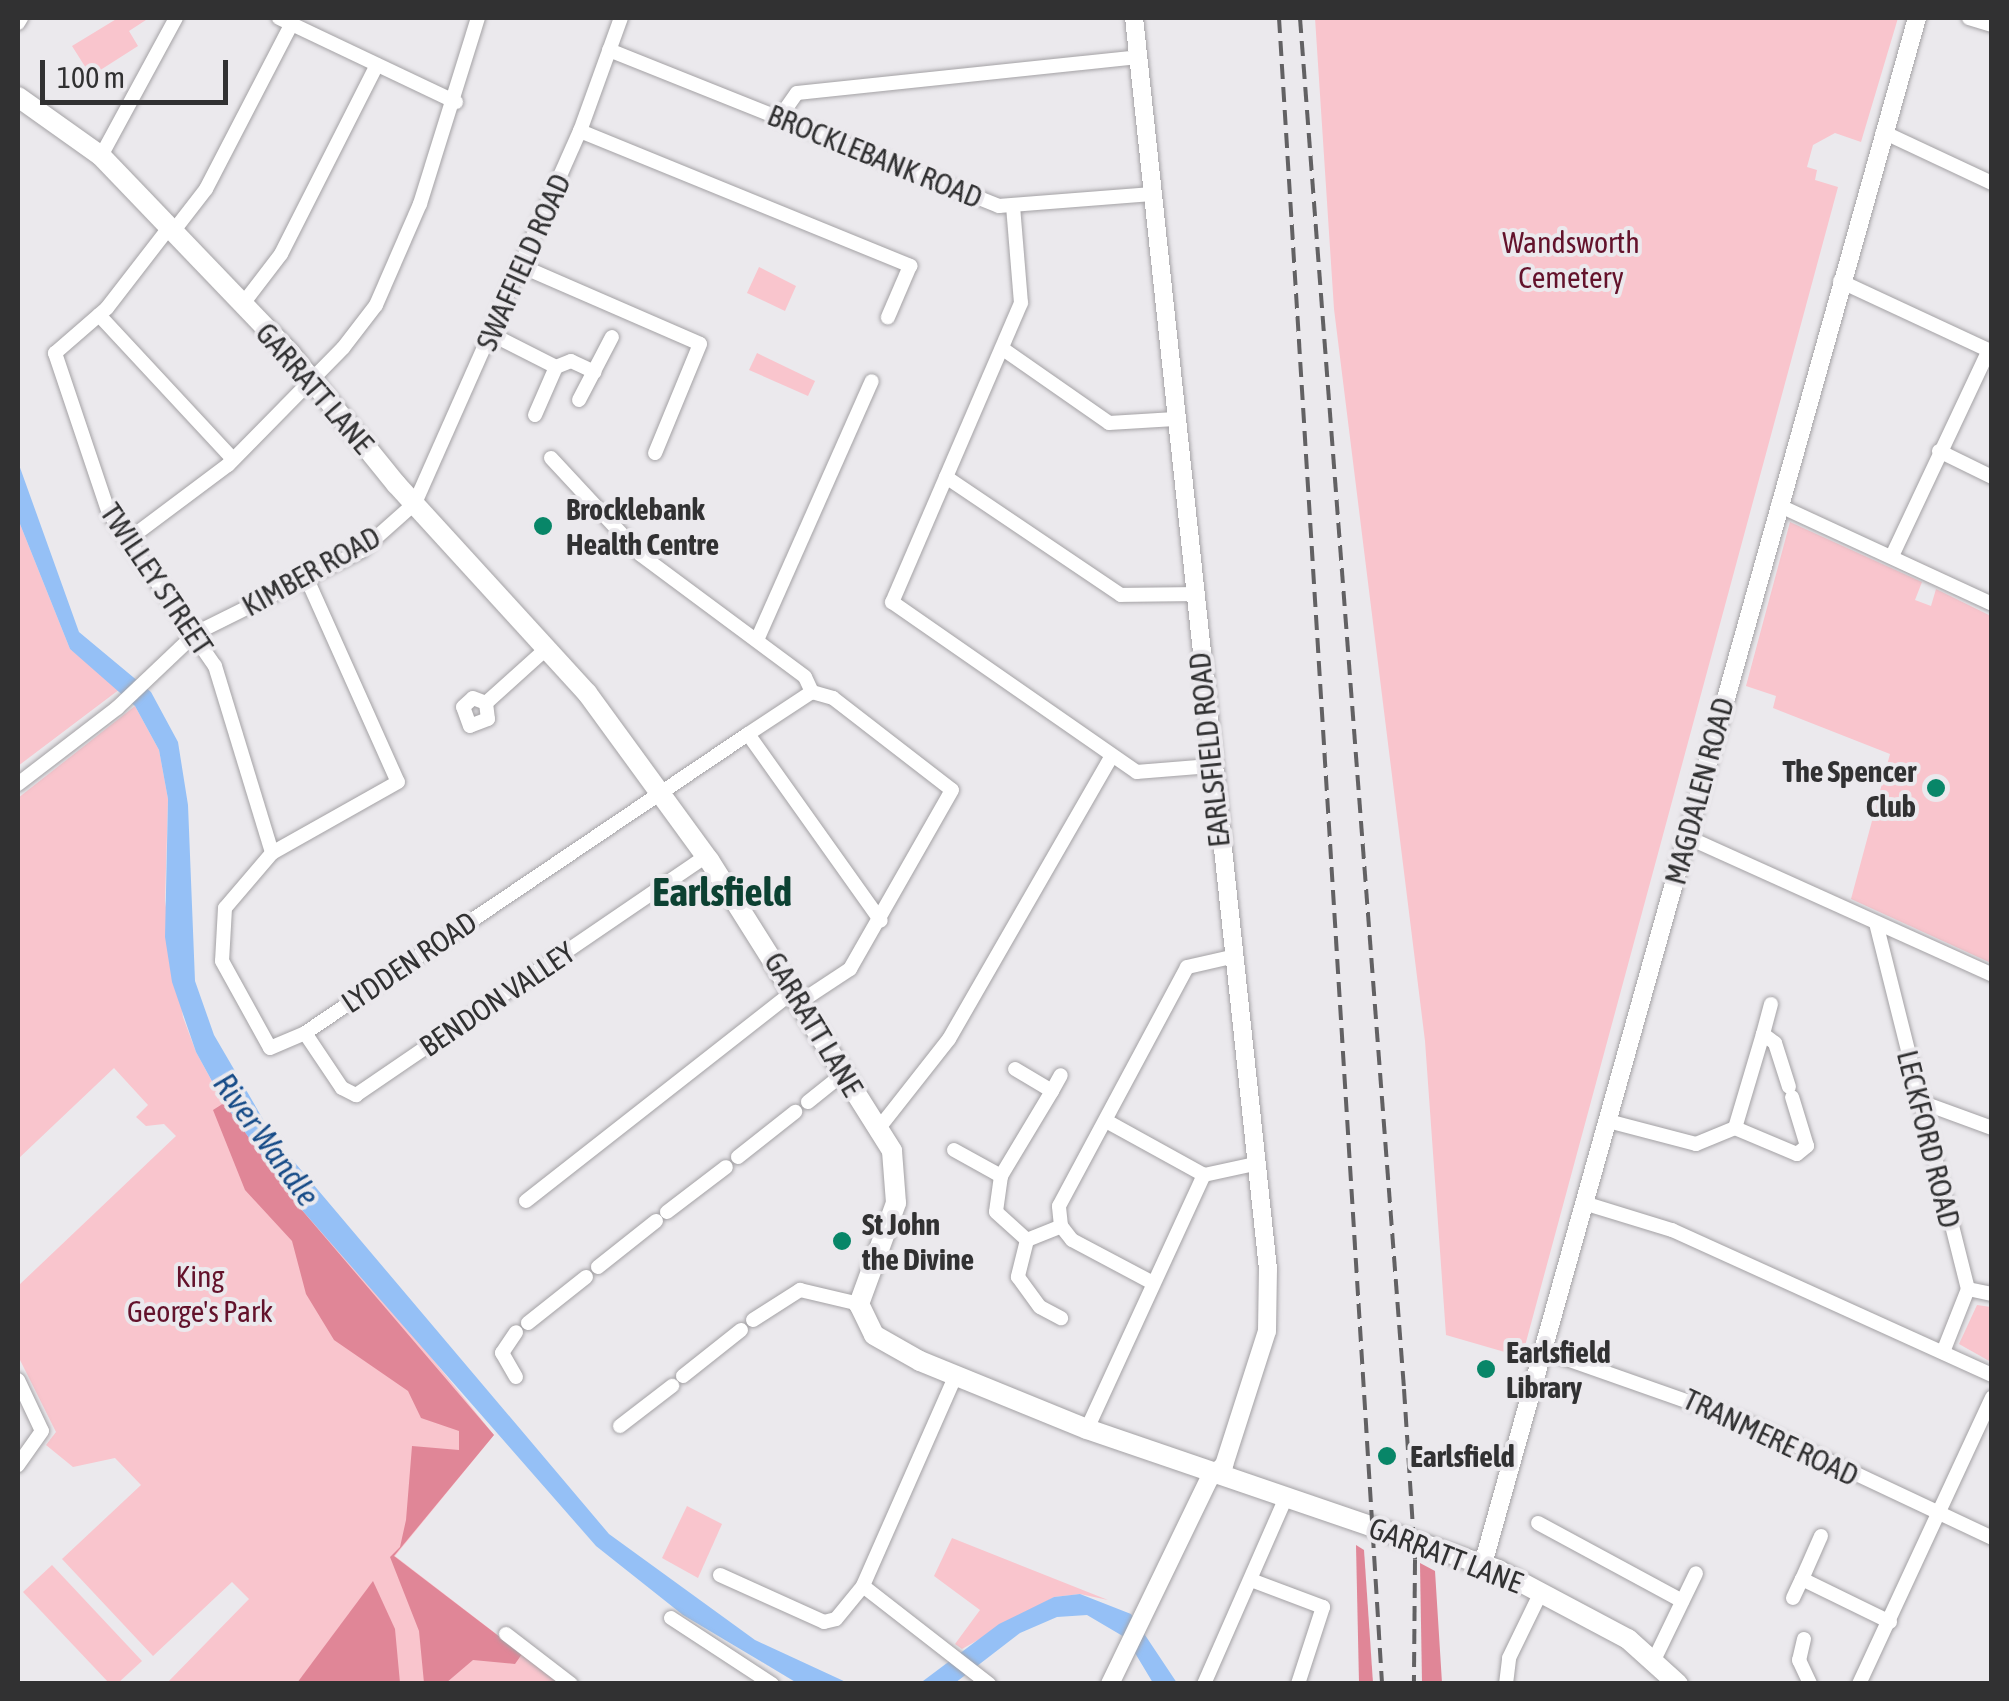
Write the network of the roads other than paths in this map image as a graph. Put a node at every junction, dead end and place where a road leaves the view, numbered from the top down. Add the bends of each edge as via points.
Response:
1 (176, 18) edge
2 (478, 18) edge
3 (620, 18) edge
4 (1134, 18) edge
5 (1916, 18) edge
6 (1969, 18) edge
7 (286, 20) edge
8 (1992, 25) edge
9 (609, 50) junction
10 (1138, 57) junction
11 (377, 66) junction
12 (18, 97) edge
13 (456, 102) junction
14 (780, 117) junction
15 (580, 131) junction
16 (1883, 132) junction
17 (100, 156) junction
18 (1992, 183) edge
19 (1152, 194) junction
20 (1013, 206) junction
21 (170, 231) junction
22 (520, 266) junction
23 (1840, 281) junction
24 (242, 305) junction
25 (99, 315) junction
26 (888, 316) dead end
27 (491, 334) junction
28 (612, 337) dead end
29 (1003, 350) junction
30 (1990, 351) edge
31 (556, 367) junction
32 (595, 372) junction
33 (312, 378) junction
34 (872, 381) dead end
35 (579, 400) dead end
36 (535, 415) dead end
37 (1175, 419) junction
38 (1940, 451) junction
39 (655, 453) dead end
40 (551, 458) dead end
41 (233, 460) junction
42 (946, 477) junction
43 (1992, 477) edge
44 (415, 504) junction
45 (1778, 505) junction
46 (129, 539) junction
47 (1892, 556) junction
48 (307, 579) junction
49 (1193, 594) junction
50 (1992, 604) edge
51 (196, 634) junction
52 (757, 640) junction
53 (548, 648) junction
54 (812, 692) junction
55 (486, 704) dead end
56 (748, 734) junction
57 (1112, 756) junction
58 (1210, 766) junction
59 (18, 784) edge
60 (661, 792) junction
61 (1687, 838) junction
62 (272, 853) junction
63 (706, 856) junction
64 (881, 921) junction
65 (1876, 923) junction
66 (1231, 957) junction
67 (1992, 975) edge
68 (797, 996) junction
69 (1770, 1004) dead end
70 (305, 1033) junction
71 (1763, 1034) junction
72 (1015, 1070) dead end
73 (843, 1074) junction
74 (1061, 1075) dead end
75 (1052, 1091) junction
76 (1920, 1102) junction
77 (1608, 1121) junction
78 (1108, 1122) junction
79 (879, 1128) junction
80 (1735, 1128) junction
81 (1992, 1128) edge
82 (954, 1150) dead end
83 (1255, 1164) junction
84 (1204, 1174) junction
85 (1001, 1176) junction
86 (526, 1200) dead end
87 (1584, 1203) junction
88 (1061, 1226) junction
89 (1027, 1240) junction
90 (598, 1267) dead end
91 (586, 1277) dead end
92 (1152, 1283) junction
93 (1968, 1289) junction
94 (1992, 1294) edge
95 (859, 1304) junction
96 (1060, 1318) dead end
97 (1544, 1351) junction
98 (1943, 1352) junction
99 (1992, 1374) edge
100 (516, 1377) dead end
101 (956, 1377) junction
102 (18, 1380) edge
103 (1992, 1397) edge
104 (620, 1426) dead end
105 (1087, 1430) junction
106 (18, 1465) edge
107 (1215, 1473) junction
108 (1286, 1497) junction
109 (1936, 1516) junction
110 (1538, 1524) dead end
111 (1821, 1536) dead end
112 (1992, 1538) edge
113 (1483, 1564) junction
114 (1696, 1573) dead end
115 (720, 1574) dead end
116 (1802, 1579) junction
117 (1251, 1580) junction
118 (863, 1586) junction
119 (1542, 1592) junction
120 (1793, 1598) dead end
121 (1682, 1601) junction
122 (671, 1618) dead end
123 (1890, 1622) junction
124 (506, 1634) dead end
125 (1804, 1639) dead end
126 (1655, 1658) junction
127 (983, 1680) edge
128 (571, 1684) edge
129 (772, 1684) edge
130 (1110, 1684) edge
131 (1204, 1684) edge
132 (1298, 1684) edge
133 (1506, 1684) edge
134 (1678, 1684) edge
135 (1810, 1684) edge
136 (1859, 1684) edge

1 - 17 street
2 - 13 street
3 - 9 street, SWAFFIELD ROAD
4 - 10 street, EARLSFIELD ROAD
5 - 16 street, MAGDALEN ROAD
6 - 8 street
7 - 11 street
7 - 21 street, TWILLEY STREET via 206,190
9 - 14 street, BROCKLEBANK ROAD
9 - 15 street, SWAFFIELD ROAD
10 - 14 street via 797,94
10 - 19 street, EARLSFIELD ROAD
11 - 13 street
11 - 24 street via 281,254
12 - 17 main road, GARRATT LANE
13 - 33 street via 376,305
14 - 20 street, BROCKLEBANK ROAD via 985,202
15 - 22 street, SWAFFIELD ROAD
15 - 26 street via 910,266
16 - 18 street
16 - 23 street, MAGDALEN ROAD
17 - 21 main road, GARRATT LANE
19 - 20 street, BROCKLEBANK ROAD
19 - 37 street, EARLSFIELD ROAD
20 - 29 street via 1021,303
21 - 24 main road, GARRATT LANE
21 - 25 street, TWILLEY STREET
22 - 27 street, SWAFFIELD ROAD
22 - 39 street via 702,346
23 - 30 street
23 - 45 street, MAGDALEN ROAD
24 - 33 main road, GARRATT LANE
25 - 41 street
25 - 46 street, TWILLEY STREET via 55,353 98,490
27 - 31 street
27 - 44 street, SWAFFIELD ROAD
28 - 32 street
29 - 37 street via 1110,423
29 - 42 street
30 - 38 street
31 - 32 street via 571,361
31 - 36 street
32 - 35 street
33 - 41 street
33 - 44 main road, GARRATT LANE
34 - 52 street
37 - 49 street, EARLSFIELD ROAD
38 - 43 street
38 - 47 street
40 - 52 street via 641,554
41 - 46 street
42 - 49 street via 1121,596
42 - 57 street via 891,596 894,606
44 - 48 street, KIMBER ROAD via 366,548
44 - 53 main road, GARRATT LANE
45 - 47 street
45 - 61 street, MAGDALEN ROAD
46 - 51 street, TWILLEY STREET
47 - 50 street
48 - 51 street, KIMBER ROAD
48 - 62 street via 398,782
49 - 58 street, EARLSFIELD ROAD
51 - 59 street, KIMBER ROAD
51 - 62 street, TWILLEY STREET via 222,686
52 - 54 street via 805,677
53 - 55 street
53 - 60 main road, GARRATT LANE
54 - 56 street, LYDDEN ROAD
54 - 64 street via 833,698 952,790
56 - 60 street, LYDDEN ROAD
56 - 64 street
57 - 58 street via 1153,774
57 - 79 street via 950,1039
58 - 66 street, EARLSFIELD ROAD
60 - 63 main road, GARRATT LANE
60 - 70 street, LYDDEN ROAD
61 - 65 street
61 - 77 street, MAGDALEN ROAD
62 - 70 street, LYDDEN ROAD via 234,890 222,922 222,961 270,1048
63 - 68 main road, GARRATT LANE
63 - 70 street, BENDON VALLEY via 356,1095 342,1088
64 - 68 street via 850,969
65 - 67 street
65 - 76 street, LECKFORD ROAD
66 - 78 street via 1187,967
66 - 83 street, EARLSFIELD ROAD
68 - 73 main road, GARRATT LANE
68 - 86 street
69 - 71 street
71 - 80 street
71 - 80 street via 1775,1043 1808,1146 1798,1154
72 - 75 street
73 - 79 main road, GARRATT LANE
73 - 90 street
74 - 75 street
75 - 85 street
76 - 81 street
76 - 93 street, LECKFORD ROAD
77 - 80 street via 1696,1144
77 - 87 street, MAGDALEN ROAD
78 - 84 street
78 - 88 street via 1059,1206
79 - 95 main road, GARRATT LANE via 899,1184
82 - 85 street
83 - 84 street
83 - 107 street, EARLSFIELD ROAD via 1268,1331 1230,1449
84 - 92 street
85 - 89 street via 996,1212
87 - 97 street, MAGDALEN ROAD
87 - 98 street via 1672,1230
88 - 89 street
88 - 92 street via 1072,1240
89 - 96 street via 1018,1278 1040,1306
91 - 100 street via 522,1327 502,1353
92 - 105 street
93 - 94 street
93 - 98 street
95 - 101 main road, GARRATT LANE via 882,1342
95 - 104 street via 800,1290
97 - 109 street, TRANMERE ROAD via 1746,1422
97 - 113 street, MAGDALEN ROAD
98 - 99 street
101 - 105 main road, GARRATT LANE
101 - 118 street
102 - 106 street via 42,1431
103 - 109 street
105 - 107 main road, GARRATT LANE
107 - 108 main road, GARRATT LANE
107 - 130 street, EARLSFIELD ROAD
108 - 113 main road, GARRATT LANE
108 - 117 street
109 - 112 street, TRANMERE ROAD
109 - 123 street
110 - 121 street
111 - 116 street
113 - 119 main road, GARRATT LANE
114 - 121 street
115 - 118 street via 824,1622 836,1619
116 - 120 street
116 - 123 street
117 - 131 street
117 - 132 street via 1323,1606
118 - 127 street
119 - 126 main road, GARRATT LANE
119 - 133 street via 1509,1658
121 - 126 street
122 - 129 street
123 - 136 street
124 - 128 street
125 - 135 street via 1799,1660
126 - 134 main road, GARRATT LANE

